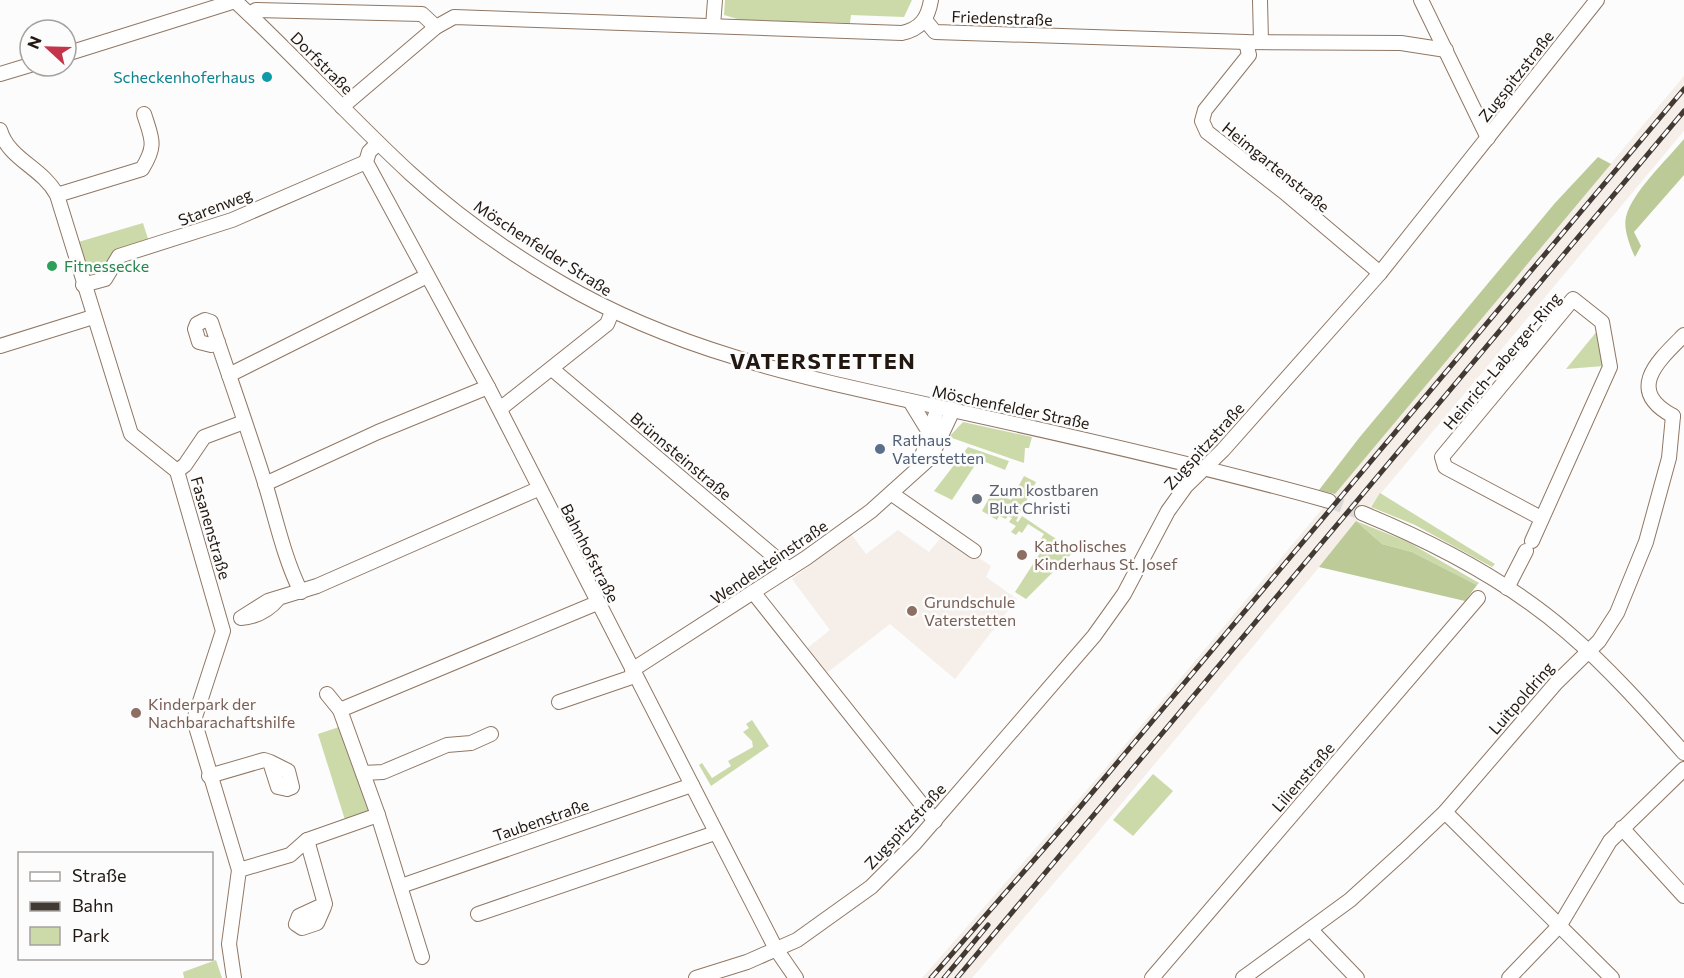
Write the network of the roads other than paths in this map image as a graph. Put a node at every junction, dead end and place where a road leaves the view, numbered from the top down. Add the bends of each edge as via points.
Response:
1 (715, 0) edge
2 (931, 0) edge
3 (1260, 0) edge
4 (1421, 0) edge
5 (1597, 0) edge
6 (234, 1) edge
7 (1584, 6) edge
8 (249, 14) junction
9 (925, 20) junction
10 (713, 26) junction
11 (436, 27) junction
12 (1261, 41) junction
13 (1246, 42) junction
14 (78, 50) edge
15 (1446, 50) junction
16 (18, 69) edge
17 (0, 74) edge
18 (342, 107) junction
19 (144, 114) dead end
20 (0, 130) edge
21 (1488, 138) junction
22 (382, 147) junction
23 (366, 162) junction
24 (57, 195) junction
25 (1380, 273) junction
26 (427, 276) junction
27 (83, 285) junction
28 (612, 312) junction
29 (93, 317) junction
30 (1684, 334) edge
31 (218, 342) dead end
32 (0, 346) edge
33 (552, 369) junction
34 (229, 375) junction
35 (488, 387) junction
36 (910, 401) junction
37 (938, 407) junction
38 (500, 409) junction
39 (953, 410) junction
40 (1679, 414) edge
41 (244, 422) junction
42 (929, 432) junction
43 (1204, 467) junction
44 (917, 470) junction
45 (177, 471) junction
46 (265, 484) junction
47 (538, 489) junction
48 (892, 494) junction
49 (1329, 501) tunnel mouth
50 (1362, 513) tunnel mouth
51 (1541, 518) junction
52 (974, 551) dead end
53 (789, 569) junction
54 (1507, 588) junction
55 (301, 592) junction
56 (753, 592) junction
57 (1478, 598) dead end
58 (597, 603) junction
59 (224, 631) junction
60 (1587, 651) junction
61 (634, 673) junction
62 (327, 694) dead end
63 (560, 702) dead end
64 (340, 710) junction
65 (491, 734) dead end
66 (1684, 753) edge
67 (270, 762) dead end
68 (1684, 769) edge
69 (363, 773) junction
70 (209, 776) junction
71 (692, 785) junction
72 (1445, 812) junction
73 (378, 814) junction
74 (934, 821) junction
75 (1622, 828) junction
76 (715, 833) junction
77 (307, 840) junction
78 (239, 870) junction
79 (401, 886) junction
80 (1684, 896) edge
81 (324, 907) dead end
82 (478, 914) dead end
83 (1560, 925) junction
84 (1311, 930) junction
85 (776, 949) junction
86 (422, 957) dead end
87 (234, 978) edge
88 (696, 978) edge
89 (796, 978) edge
90 (1152, 978) edge
91 (1243, 978) edge
92 (1357, 978) edge
93 (1509, 978) edge
94 (1612, 978) edge

1 - 10 street
2 - 9 street
3 - 12 street
4 - 15 street
5 - 7 street, Zugspitzstraße
6 - 8 street, Dorfstraße
6 - 14 street
7 - 21 street, Zugspitzstraße
8 - 11 street via 256,10 422,14
8 - 18 street, Dorfstraße
9 - 10 street via 915,30 902,33
9 - 13 street, Friedenstraße via 935,32
10 - 11 street via 454,17
11 - 18 street
12 - 13 street, Friedenstraße
12 - 15 street, Friedenstraße via 1401,43
13 - 25 street, Heimgartenstraße via 1249,55 1205,110 1202,121 1207,132
15 - 21 street
16 - 17 street
18 - 22 street, Dorfstraße
19 - 24 street via 153,142 151,155 142,169
20 - 24 street, Fasanenstraße via 4,144 51,184
21 - 25 street, Zugspitzstraße
22 - 23 street via 369,152
22 - 28 street, Möschenfelder Straße via 431,192 492,238
23 - 26 street, Bahnhofstraße
23 - 27 street, Starenweg via 232,220 119,256 105,279
24 - 27 street, Fasanenstraße
25 - 43 street, Zugspitzstraße via 1224,450
26 - 34 street
26 - 35 street, Bahnhofstraße
27 - 29 street, Fasanenstraße
28 - 33 street via 607,324
28 - 36 street, Möschenfelder Straße via 741,360
29 - 32 street
29 - 45 street, Fasanenstraße via 131,434
30 - 40 street, Luitpoldring via 1655,365 1649,385 1650,397 1658,407
31 - 34 street
33 - 38 street
33 - 53 street, Brünnsteinstraße
34 - 41 street
35 - 38 street, Bahnhofstraße
35 - 46 street
36 - 37 street, Möschenfelder Straße
36 - 42 street
37 - 39 street, Möschenfelder Straße
37 - 42 street, Wendelsteinstraße
38 - 47 street, Bahnhofstraße
39 - 43 street, Möschenfelder Straße
39 - 44 street, Wendelsteinstraße via 931,457
40 - 60 street, Luitpoldring via 1646,542 1617,613 1599,641
41 - 45 street via 204,437
41 - 46 street
42 - 44 street, Wendelsteinstraße
43 - 49 street, Möschenfelder Straße
43 - 74 street, Zugspitzstraße via 1168,511 1124,594 1099,628
44 - 48 street, Wendelsteinstraße
45 - 59 street, Fasanenstraße
46 - 55 street
47 - 55 street
47 - 58 street, Bahnhofstraße
48 - 52 street
48 - 53 street, Wendelsteinstraße
50 - 54 street via 1416,535
51 - 51 street, Heinrich-Laberger-Ring via 1445,467 1442,457 1573,299 1602,322 1610,367
51 - 54 street, Heinrich-Laberger-Ring
53 - 56 street, Wendelsteinstraße
54 - 60 street
55 - 59 street via 247,612
56 - 61 street, Wendelsteinstraße
56 - 74 street
57 - 90 street, Lilienstraße
58 - 61 street, Bahnhofstraße
58 - 64 street
59 - 70 street via 195,716
60 - 66 street
60 - 72 street, Luitpoldring
61 - 63 street, Wendelsteinstraße
61 - 71 street, Bahnhofstraße
62 - 64 street
64 - 69 street
65 - 69 street via 471,743 447,745 383,772
67 - 70 street via 257,760
68 - 75 street
69 - 73 street
70 - 78 street
71 - 76 street, Bahnhofstraße
71 - 79 street, Taubenstraße
72 - 83 street
72 - 84 street, Luitpoldring via 1350,900
73 - 77 street
73 - 79 street
74 - 85 street, Zugspitzstraße via 871,887 797,940
75 - 80 street
75 - 83 street via 1605,848
76 - 82 street
76 - 85 street, Bahnhofstraße
77 - 78 street via 290,855
77 - 81 street
78 - 87 street via 229,945
79 - 86 street
83 - 93 street
83 - 94 street
84 - 91 street, Luitpoldring
84 - 92 street
85 - 88 street, Zugspitzstraße
85 - 89 street, Bahnhofstraße

